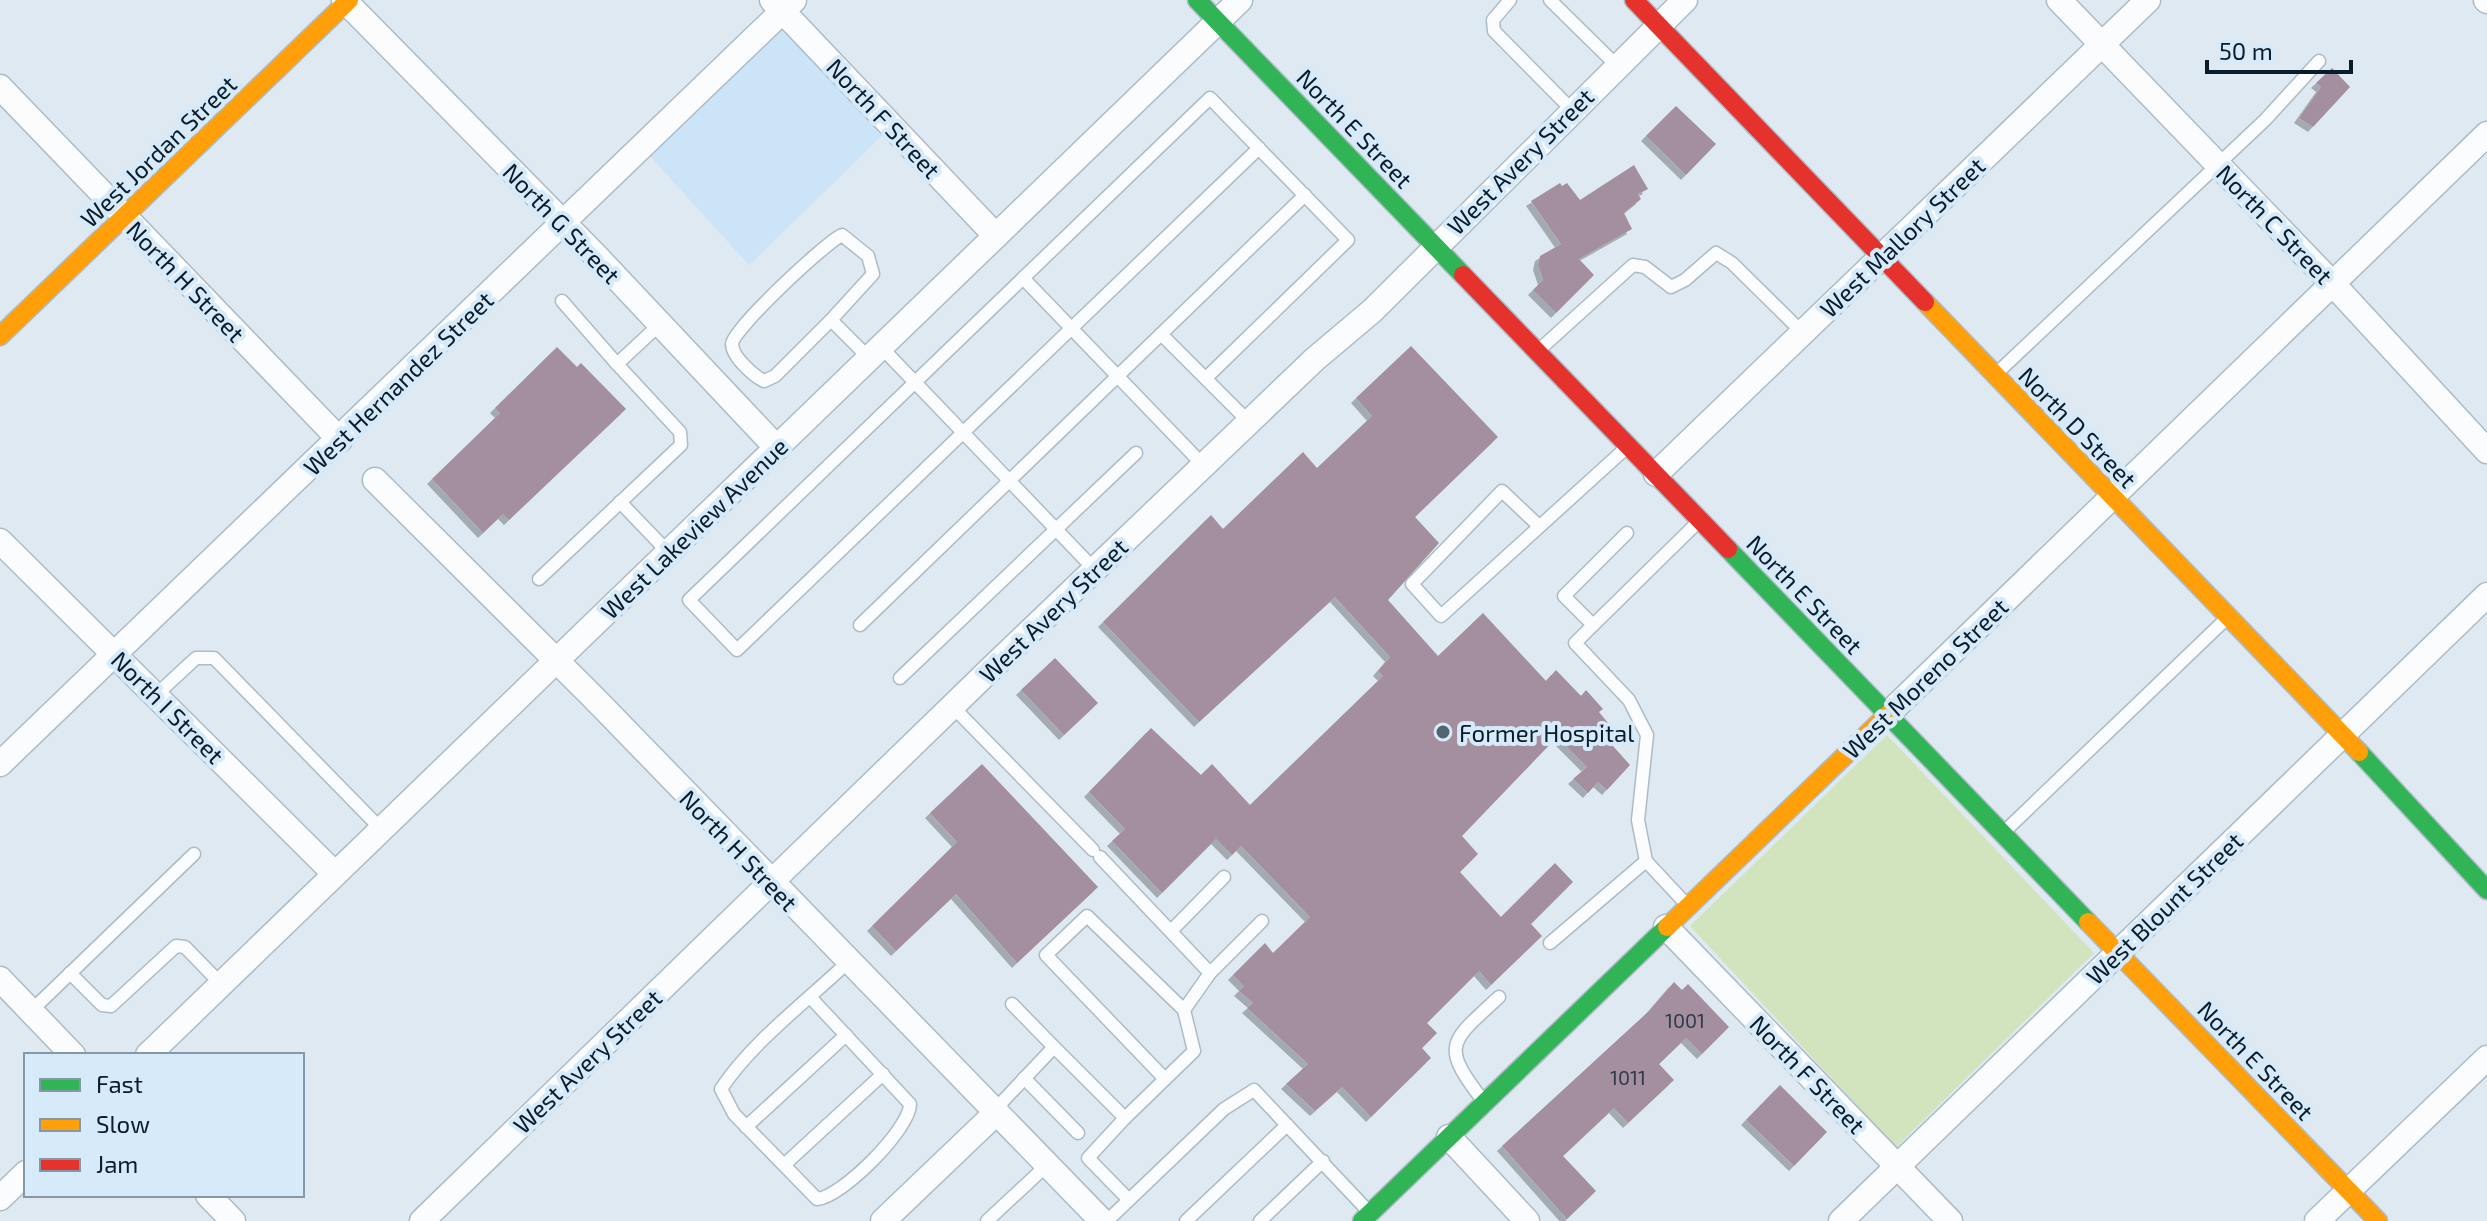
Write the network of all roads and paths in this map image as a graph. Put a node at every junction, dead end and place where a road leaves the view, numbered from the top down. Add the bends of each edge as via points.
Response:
1 (1197, 0) edge
2 (1240, 0) edge
3 (1510, 0) edge
4 (1550, 0) edge
5 (1634, 0) edge
6 (1685, 0) edge
7 (2059, 0) edge
8 (2148, 0) edge
9 (346, 1) edge
10 (783, 4) edge
11 (1218, 21) junction
12 (1658, 25) junction
13 (2102, 44) junction
14 (2319, 61) dead end
15 (1616, 65) junction
16 (0, 87) edge
17 (1572, 110) junction
18 (2487, 134) edge
19 (1259, 148) junction
20 (2218, 165) junction
21 (1305, 195) junction
22 (124, 217) junction
23 (564, 224) junction
24 (996, 236) junction
25 (1435, 246) junction
26 (1881, 257) junction
27 (1023, 278) junction
28 (2332, 283) junction
29 (562, 301) dead end
30 (831, 320) junction
31 (660, 324) junction
32 (1071, 329) junction
33 (1803, 333) junction
34 (1161, 334) junction
35 (0, 336) edge
36 (1537, 352) junction
37 (876, 353) junction
38 (617, 364) junction
39 (1994, 375) junction
40 (1117, 377) junction
41 (1206, 378) junction
42 (915, 382) junction
43 (1249, 422) junction
44 (963, 433) junction
45 (340, 440) junction
46 (1629, 446) junction
47 (777, 448) junction
48 (2487, 451) edge
49 (1136, 453) dead end
50 (1204, 466) junction
51 (1656, 474) junction
52 (375, 480) dead end
53 (1010, 481) junction
54 (2112, 496) junction
55 (620, 502) junction
56 (1700, 520) junction
57 (1539, 526) junction
58 (1056, 529) junction
59 (1627, 533) dead end
60 (0, 541) edge
61 (669, 553) junction
62 (1095, 570) junction
63 (539, 579) dead end
64 (2487, 595) edge
65 (2229, 616) junction
66 (860, 625) dead end
67 (1593, 625) junction
68 (115, 654) junction
69 (556, 662) junction
70 (900, 678) dead end
71 (156, 695) junction
72 (952, 706) junction
73 (1888, 714) junction
74 (2343, 735) junction
75 (0, 764) edge
76 (381, 829) junction
77 (2003, 833) junction
78 (194, 854) dead end
79 (1646, 861) junction
80 (335, 874) junction
81 (1224, 877) dead end
82 (771, 883) junction
83 (2487, 890) edge
84 (1688, 906) junction
85 (1262, 921) dead end
86 (1666, 927) junction
87 (1171, 931) junction
88 (1550, 943) dead end
89 (2118, 952) junction
90 (848, 962) junction
91 (70, 973) junction
92 (1210, 973) junction
93 (0, 979) edge
94 (221, 984) junction
95 (1499, 997) dead end
96 (811, 998) junction
97 (1012, 1004) dead end
98 (1184, 1010) junction
99 (31, 1011) junction
100 (846, 1035) junction
101 (1054, 1047) junction
102 (71, 1053) edge
103 (150, 1053) edge
104 (2487, 1058) edge
105 (883, 1074) junction
106 (1024, 1078) junction
107 (1165, 1079) junction
108 (1485, 1103) junction
109 (996, 1113) junction
110 (1125, 1118) junction
111 (1287, 1125) junction
112 (746, 1127) junction
113 (1078, 1133) dead end
114 (1449, 1137) junction
115 (1323, 1161) junction
116 (784, 1165) junction
117 (1047, 1165) junction
118 (1897, 1167) junction
119 (24, 1175) edge
120 (2349, 1191) junction
121 (210, 1197) edge
122 (0, 1198) edge
123 (1129, 1200) junction
124 (1366, 1217) edge
125 (233, 1221) edge
126 (422, 1221) edge
127 (883, 1221) edge
128 (987, 1221) edge
129 (1104, 1221) edge
130 (1186, 1221) edge
131 (1260, 1221) edge
132 (1527, 1221) edge
133 (1841, 1221) edge
134 (1950, 1221) edge
135 (2317, 1221) edge
136 (2378, 1221) edge

1 - 11 street, North E Street
2 - 11 street, West Lakeview Avenue
3 - 17 lane via 1493,20 1494,31
4 - 15 lane
5 - 12 street, North D Street
6 - 12 street, West Avery Street
7 - 13 street, North C Street
8 - 13 street, West Mallory Street
9 - 22 street, West Jordan Street
9 - 23 street, North G Street
10 - 23 street, West Hernandez Street
10 - 24 street, North F Street
11 - 24 street, West Lakeview Avenue
11 - 25 street, North E Street
12 - 15 street, West Avery Street
12 - 26 street, North D Street
13 - 20 street, North C Street
13 - 26 street, West Mallory Street
14 - 20 lane
15 - 17 street, West Avery Street
16 - 22 street, North H Street
17 - 25 street, West Avery Street
18 - 28 street, West Moreno Street
19 - 21 lane
19 - 27 lane via 1210,98
19 - 32 lane
20 - 28 street, North C Street
20 - 39 lane
21 - 34 lane
21 - 41 lane via 1348,240
22 - 35 street, West Jordan Street
22 - 45 street, North H Street
23 - 31 street, North G Street
23 - 45 street, West Hernandez Street
24 - 37 street, West Lakeview Avenue
25 - 36 street, North E Street
25 - 43 street, West Avery Street
26 - 33 street, West Mallory Street
26 - 39 street, North D Street
27 - 32 lane
27 - 42 lane
28 - 48 street, North C Street
28 - 54 street, West Moreno Street
29 - 38 lane
30 - 30 lane via 873,274 868,256 842,235 750,320 732,347 764,381
30 - 37 lane
31 - 38 lane
31 - 47 street, North G Street
32 - 40 lane
32 - 44 lane
33 - 36 lane via 1716,253 1671,287 1645,267 1633,265
33 - 51 street, West Mallory Street
34 - 40 lane
34 - 41 lane
36 - 46 street, North E Street
37 - 42 lane
37 - 47 street, West Lakeview Avenue
38 - 55 lane via 680,432 681,445
39 - 54 street, North D Street
40 - 50 lane
40 - 53 lane
41 - 43 lane
42 - 44 lane
42 - 44 lane via 689,600 737,650
43 - 50 street, West Avery Street
44 - 53 lane
45 - 68 street, West Hernandez Street
46 - 51 street, North E Street
46 - 57 lane
47 - 61 street, West Lakeview Avenue
49 - 58 lane
50 - 62 street, West Avery Street
51 - 56 street, North E Street
52 - 69 street, North H Street
53 - 58 lane
53 - 66 lane
54 - 65 street, North D Street
54 - 73 street, West Moreno Street
55 - 61 lane
55 - 63 lane
56 - 67 lane
56 - 73 street, North E Street
57 - 57 lane via 1441,616 1412,584 1502,491
58 - 62 lane
58 - 70 lane
59 - 67 lane via 1564,596
60 - 68 street, North I Street
61 - 69 street, West Lakeview Avenue
62 - 72 street, West Avery Street
64 - 74 street, West Blount Street
65 - 74 street, North D Street
65 - 77 lane
67 - 79 lane via 1575,643 1629,700 1647,735 1638,820
68 - 71 street, North I Street
68 - 75 street, West Hernandez Street
69 - 76 street, West Lakeview Avenue
69 - 82 street, North H Street
71 - 76 lane via 196,658 214,658
71 - 80 street, North I Street
72 - 82 street, West Avery Street
72 - 87 lane
73 - 77 street, North E Street
73 - 84 street, West Moreno Street
74 - 83 street, North D Street
74 - 89 street, West Blount Street
76 - 80 street, West Lakeview Avenue
77 - 89 street, North E Street
78 - 91 lane
79 - 84 lane
79 - 88 lane
80 - 94 street, West Lakeview Avenue
81 - 87 lane
82 - 90 street, North H Street
82 - 126 street, West Avery Street
84 - 86 street, West Moreno Street
85 - 92 lane
86 - 108 street, West Moreno Street
86 - 118 street, North F Street
87 - 92 lane
89 - 118 street, West Blount Street
89 - 120 street, North E Street
90 - 96 lane
90 - 109 street, North H Street
91 - 94 lane via 102,1005 111,1006 176,946 185,947
91 - 99 lane
92 - 98 lane
93 - 99 street
94 - 103 street, West Lakeview Avenue
95 - 108 lane via 1454,1043 1463,1075
96 - 100 lane
96 - 112 lane via 721,1089
97 - 101 lane
98 - 107 lane via 1194,1051
98 - 107 lane via 1087,916 1046,955
99 - 102 street
100 - 105 lane
100 - 112 lane
101 - 106 lane
101 - 110 lane
104 - 120 street
105 - 116 lane
105 - 116 lane via 910,1104 910,1113 891,1141 835,1194 817,1199
106 - 109 lane
106 - 113 lane
107 - 110 lane
108 - 114 street, West Moreno Street
109 - 117 street, North H Street
109 - 127 street
110 - 123 lane via 1088,1158
111 - 115 lane
111 - 123 lane via 1254,1090 1224,1109
111 - 130 lane
112 - 116 lane
114 - 124 street, West Moreno Street
114 - 132 street
115 - 124 lane
115 - 131 lane
117 - 128 lane
117 - 129 street, North H Street
118 - 133 street, West Blount Street
118 - 134 street, North F Street
119 - 122 street
120 - 135 street
120 - 136 street, North E Street
121 - 125 street
123 - 129 lane

